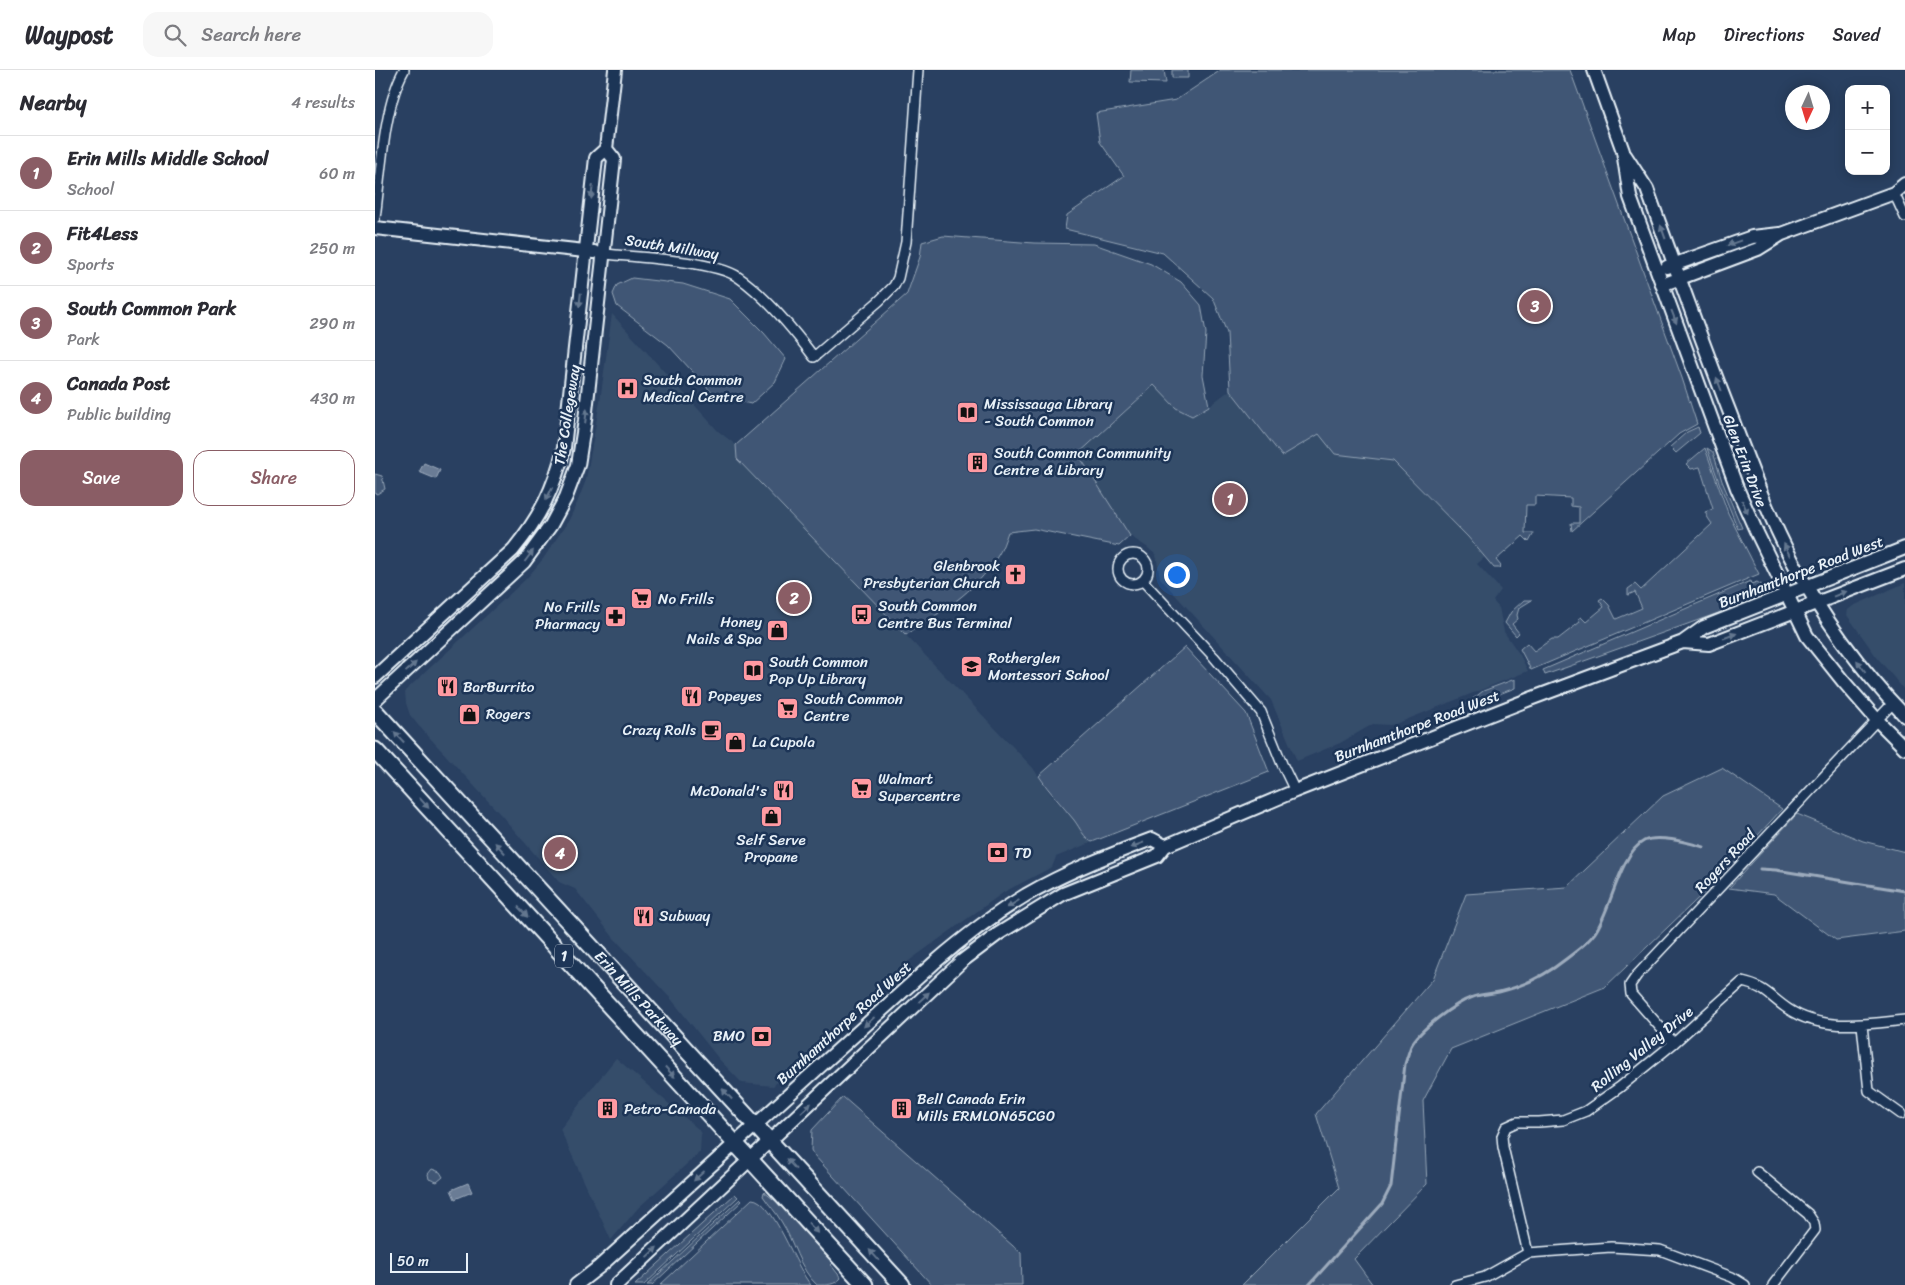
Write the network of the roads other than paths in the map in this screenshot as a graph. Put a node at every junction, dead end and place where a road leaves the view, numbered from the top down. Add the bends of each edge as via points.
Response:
1 (404, 70) edge
2 (615, 70) edge
3 (918, 70) edge
4 (1594, 70) edge
5 (606, 149) junction
6 (1623, 151) junction
7 (1905, 184) edge
8 (1894, 192) junction
9 (1905, 217) edge
10 (375, 218) edge
11 (375, 228) edge
12 (1782, 234) junction
13 (585, 251) junction
14 (604, 254) junction
15 (1675, 265) junction
16 (1657, 271) junction
17 (1680, 278) junction
18 (1662, 285) junction
19 (1905, 548) edge
20 (1905, 569) edge
21 (1143, 581) dead end
22 (1808, 586) junction
23 (1787, 595) junction
24 (1818, 602) junction
25 (1795, 611) junction
26 (1683, 642) junction
27 (375, 677) edge
28 (375, 700) edge
29 (1893, 703) junction
30 (375, 711) edge
31 (1905, 716) edge
32 (1877, 720) junction
33 (1905, 748) edge
34 (375, 750) edge
35 (1295, 791) junction
36 (1165, 846) junction
37 (1905, 1020) edge
38 (1862, 1025) junction
39 (1674, 1043) junction
40 (1901, 1114) dead end
41 (755, 1125) junction
42 (770, 1141) junction
43 (735, 1144) junction
44 (750, 1160) junction
45 (1757, 1172) dead end
46 (1528, 1253) junction
47 (577, 1285) edge
48 (616, 1285) edge
49 (865, 1285) edge
50 (902, 1285) edge
51 (1455, 1285) edge
52 (1745, 1285) edge
53 (1773, 1285) edge

1 - 10 street via 389,114
2 - 5 street, The Collegeway
3 - 14 street, South Millway via 906,242 898,278 879,301 814,357 765,301 738,276 705,267
4 - 6 street, Glen Erin Drive
5 -> 13 street, The Collegeway via 596,158
5 - 14 street, The Collegeway via 614,159
15 -> 6 street, Glen Erin Drive via 1647,189
6 - 16 street, Glen Erin Drive via 1630,197
7 - 8 street
8 - 9 street
8 - 12 street
11 - 13 street, South Millway
12 -> 15 street via 1753,237
12 - 17 street via 1758,249
13 - 14 street, South Millway
13 -> 27 street, The Collegeway via 564,448 558,475 548,497 513,550
28 -> 14 street, The Collegeway via 524,562 551,525 566,497 578,464 585,420
15 - 16 street
15 - 17 street, Glen Erin Drive
16 - 18 street, Glen Erin Drive
17 - 18 street
22 -> 17 street, Glen Erin Drive via 1792,560 1757,484
18 -> 23 street, Glen Erin Drive via 1737,488
19 - 22 street, Burnhamthorpe Road West
24 -> 20 street, Burnhamthorpe Road West
21 - 35 street via 1256,705
22 - 23 street, Burnhamthorpe Road West
22 - 24 street, Glen Erin Drive
23 - 25 street, Glen Erin Drive
23 - 26 street, Burnhamthorpe Road West via 1704,627
24 - 25 street, Burnhamthorpe Road West
29 -> 24 street, Glen Erin Drive via 1850,651
26 -> 25 street, Burnhamthorpe Road West via 1709,644
25 - 32 street, Glen Erin Drive via 1807,636
26 - 35 street, Burnhamthorpe Road West
29 - 31 street, Glen Erin Drive
29 - 32 street, Rogers Road
41 -> 30 main road, Erin Mills Parkway / 1
32 - 33 street, Glen Erin Drive
32 - 39 street, Rogers Road via 1630,985 1631,994
34 -> 43 main road, Erin Mills Parkway / 1
35 - 36 street, Burnhamthorpe Road West
36 -> 41 street, Burnhamthorpe Road West via 1152,839 1107,856 1055,880 991,918 934,963
42 -> 36 street, Burnhamthorpe Road West via 985,943 1063,894 1157,856
37 - 38 street, Rolling Valley Drive
38 - 39 street, Rolling Valley Drive via 1808,1019 1788,1009 1756,985 1742,982
38 - 40 street via 1869,1091
39 - 46 street, Rolling Valley Drive via 1585,1111 1563,1120 1517,1122 1506,1128 1502,1136 1503,1147
41 - 42 main road, Erin Mills Parkway / 1
41 - 43 street, Burnhamthorpe Road West
42 - 44 street, Burnhamthorpe Road West
50 -> 42 main road, Erin Mills Parkway / 1
43 - 44 main road, Erin Mills Parkway / 1
43 -> 47 street, Burnhamthorpe Road West
48 -> 44 street, Burnhamthorpe Road West
44 -> 49 main road, Erin Mills Parkway / 1
45 - 53 street via 1814,1222 1815,1230
46 - 51 street via 1485,1277
46 - 52 street via 1611,1247 1660,1250 1733,1276

